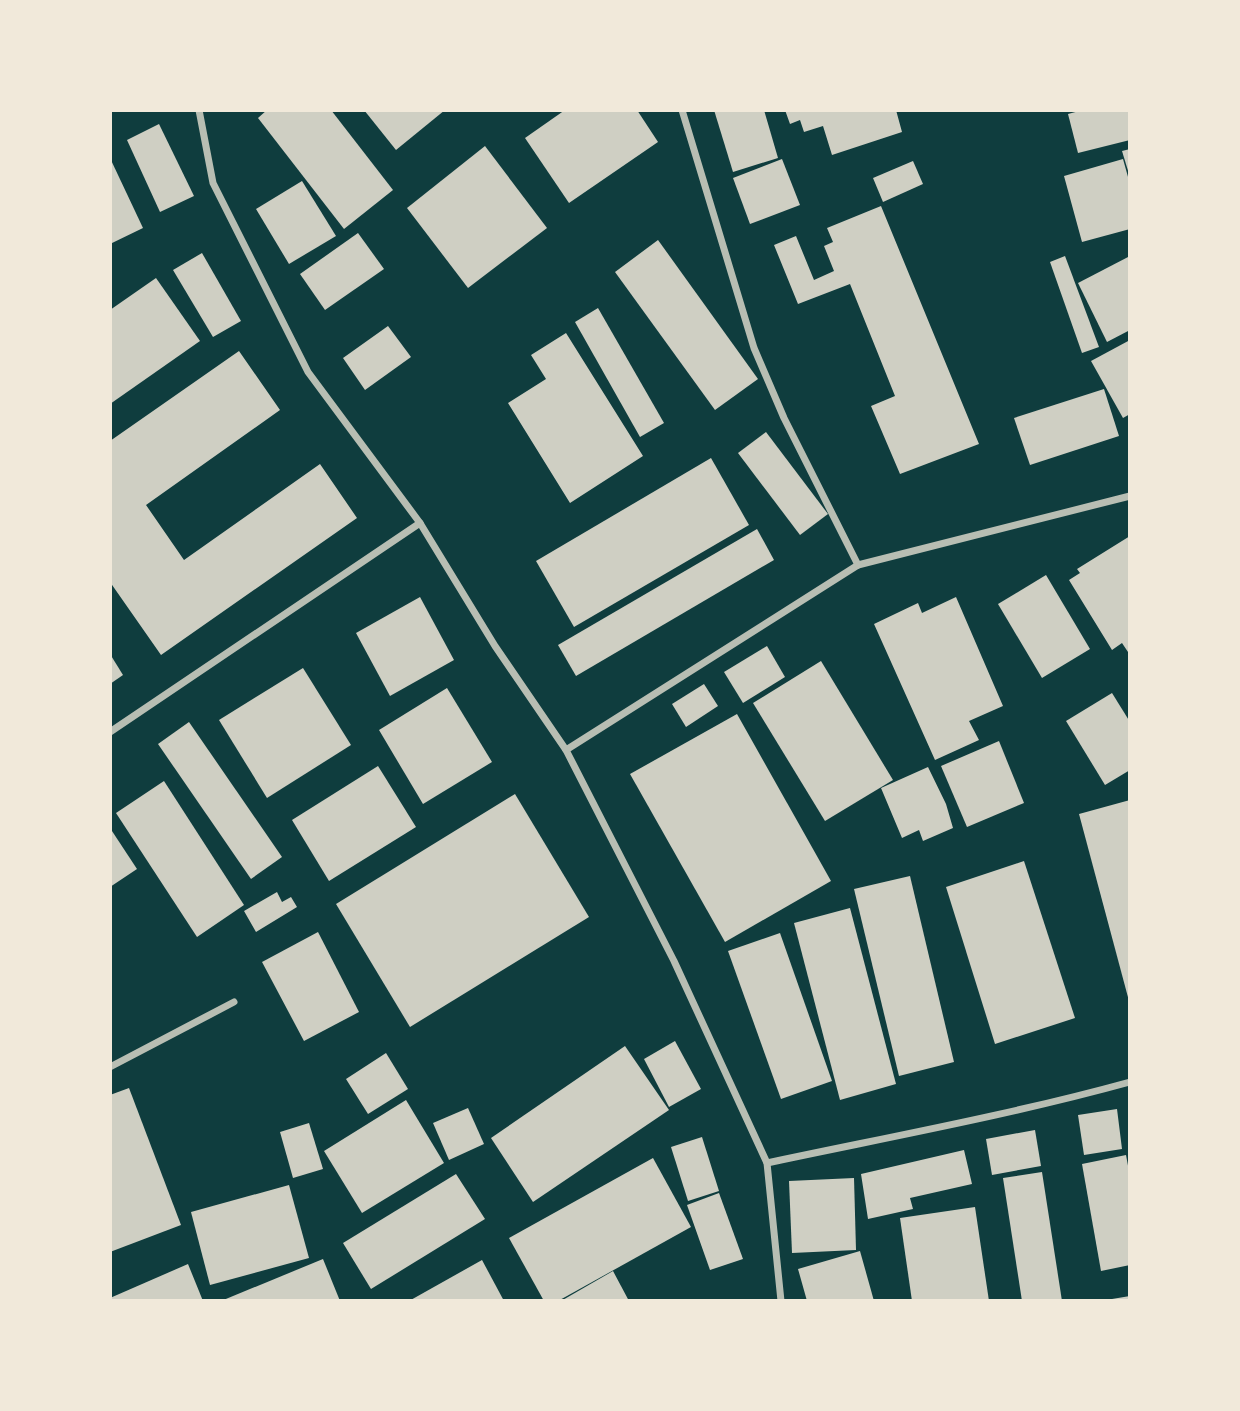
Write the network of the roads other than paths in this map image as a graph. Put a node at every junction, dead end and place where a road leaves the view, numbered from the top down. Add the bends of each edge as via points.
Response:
1 (199, 110) edge
2 (682, 110) edge
3 (1130, 496) edge
4 (420, 523) junction
5 (858, 565) junction
6 (110, 732) edge
7 (566, 750) junction
8 (234, 1002) dead end
9 (110, 1068) edge
10 (1130, 1082) edge
11 (767, 1163) junction
12 (781, 1301) edge

1 - 4 street via 213,183 309,372
2 - 5 street via 754,348
3 - 5 street
4 - 6 street
4 - 7 street
5 - 7 street
7 - 11 street via 674,961
8 - 9 street
10 - 11 street via 1030,1110
11 - 12 street

